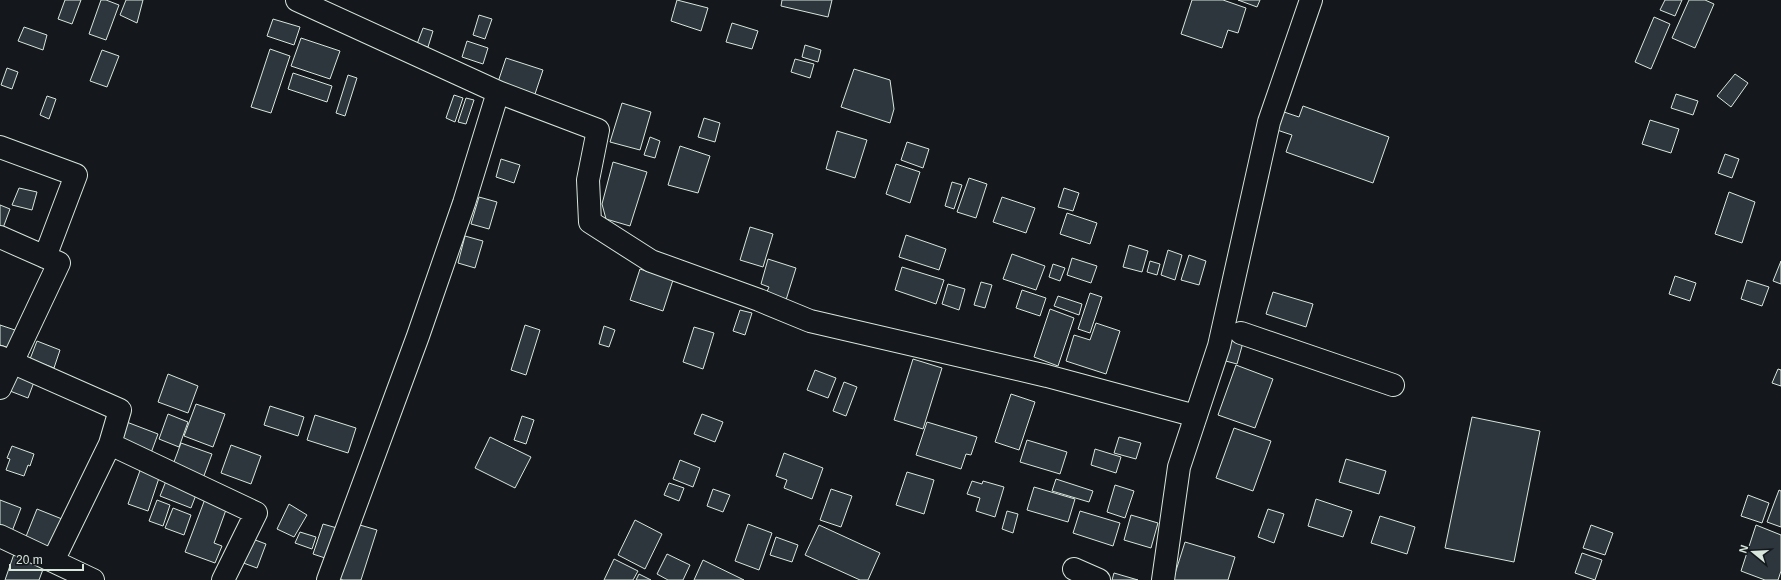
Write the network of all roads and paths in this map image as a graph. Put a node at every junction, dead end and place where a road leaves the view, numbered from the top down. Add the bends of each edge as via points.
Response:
1 (297, 0) edge
2 (1311, 0) edge
3 (498, 92) junction
4 (0, 147) edge
5 (0, 237) edge
6 (45, 257) junction
7 (1241, 333) dead end
8 (6, 360) edge
9 (1393, 385) dead end
10 (0, 388) edge
11 (1196, 416) junction
12 (110, 444) junction
13 (0, 536) edge
14 (53, 561) junction
15 (1074, 569) dead end
16 (93, 580) edge
17 (223, 580) edge
18 (328, 580) edge
19 (1099, 580) edge
20 (1163, 580) edge

1 - 3 street
2 - 11 street via 1270,122 1219,346
3 - 11 street via 598,130 588,180 590,222 652,260 810,321 1047,376
3 - 18 street via 441,270
4 - 6 street via 76,175
5 - 6 street
6 - 8 street via 59,263
7 - 9 street
8 - 10 street
8 - 12 street via 120,410
11 - 20 street via 1179,467
12 - 14 street
12 - 17 street via 256,513
13 - 14 street
14 - 16 street
15 - 19 street

